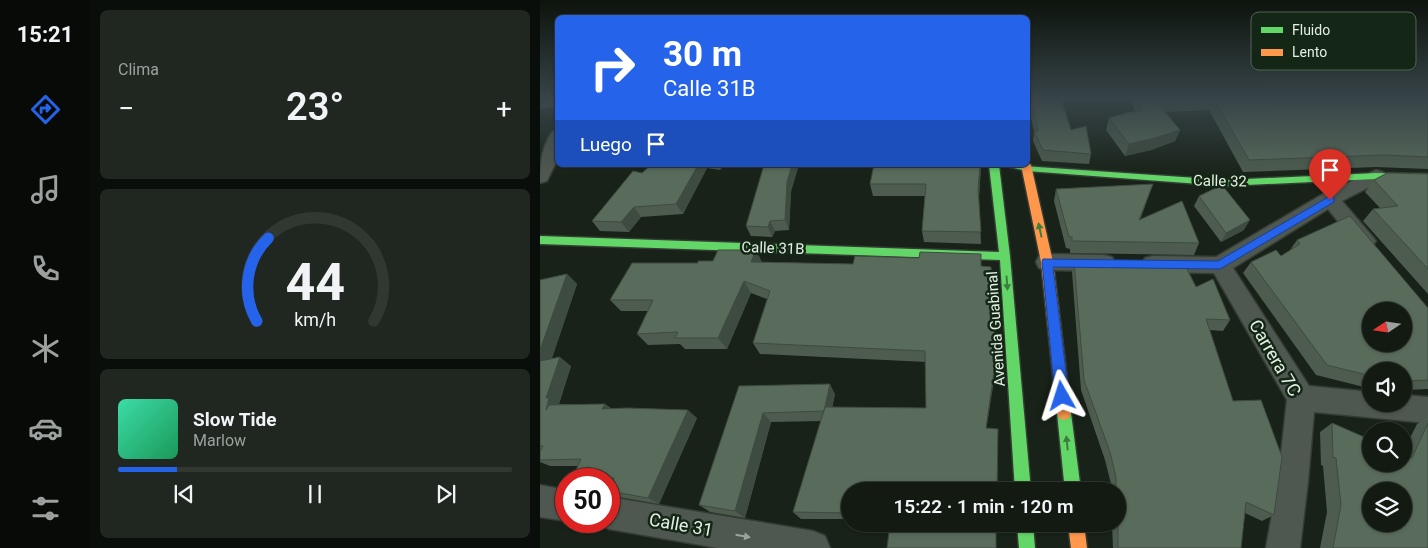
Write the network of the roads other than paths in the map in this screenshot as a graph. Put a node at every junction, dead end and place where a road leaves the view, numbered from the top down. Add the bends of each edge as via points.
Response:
1 (555, 143) edge
2 (1030, 166) edge
3 (994, 167) edge
4 (1027, 167) edge
5 (1376, 176) junction
6 (540, 177) edge
7 (1428, 177) edge
8 (1330, 200) junction
9 (540, 240) edge
10 (1005, 256) junction
11 (1379, 257) edge
12 (1047, 262) junction
13 (1220, 265) junction
14 (1301, 398) junction
15 (1428, 410) edge
16 (1022, 482) edge
17 (1072, 482) edge
18 (540, 501) edge
19 (555, 504) edge
20 (620, 515) edge
21 (1026, 532) edge
22 (1077, 532) edge
23 (812, 548) edge
24 (1027, 548) edge
25 (1079, 548) edge
26 (1283, 548) edge

1 - 6 street
2 - 5 street, Calle 32 via 1226,183
3 - 10 street, Avenida Guabinal
12 -> 4 street
5 - 7 street, Calle 32
5 - 8 street
8 - 11 street
8 - 13 street
9 - 10 street, Calle 31B
10 -> 16 street, Avenida Guabinal
12 - 13 street
17 -> 12 street
13 - 14 street, Carrera 7C
14 - 15 street
14 - 26 street, Carrera 7C
18 - 19 street
20 -> 23 street, Calle 31
21 - 24 street
22 - 25 street

